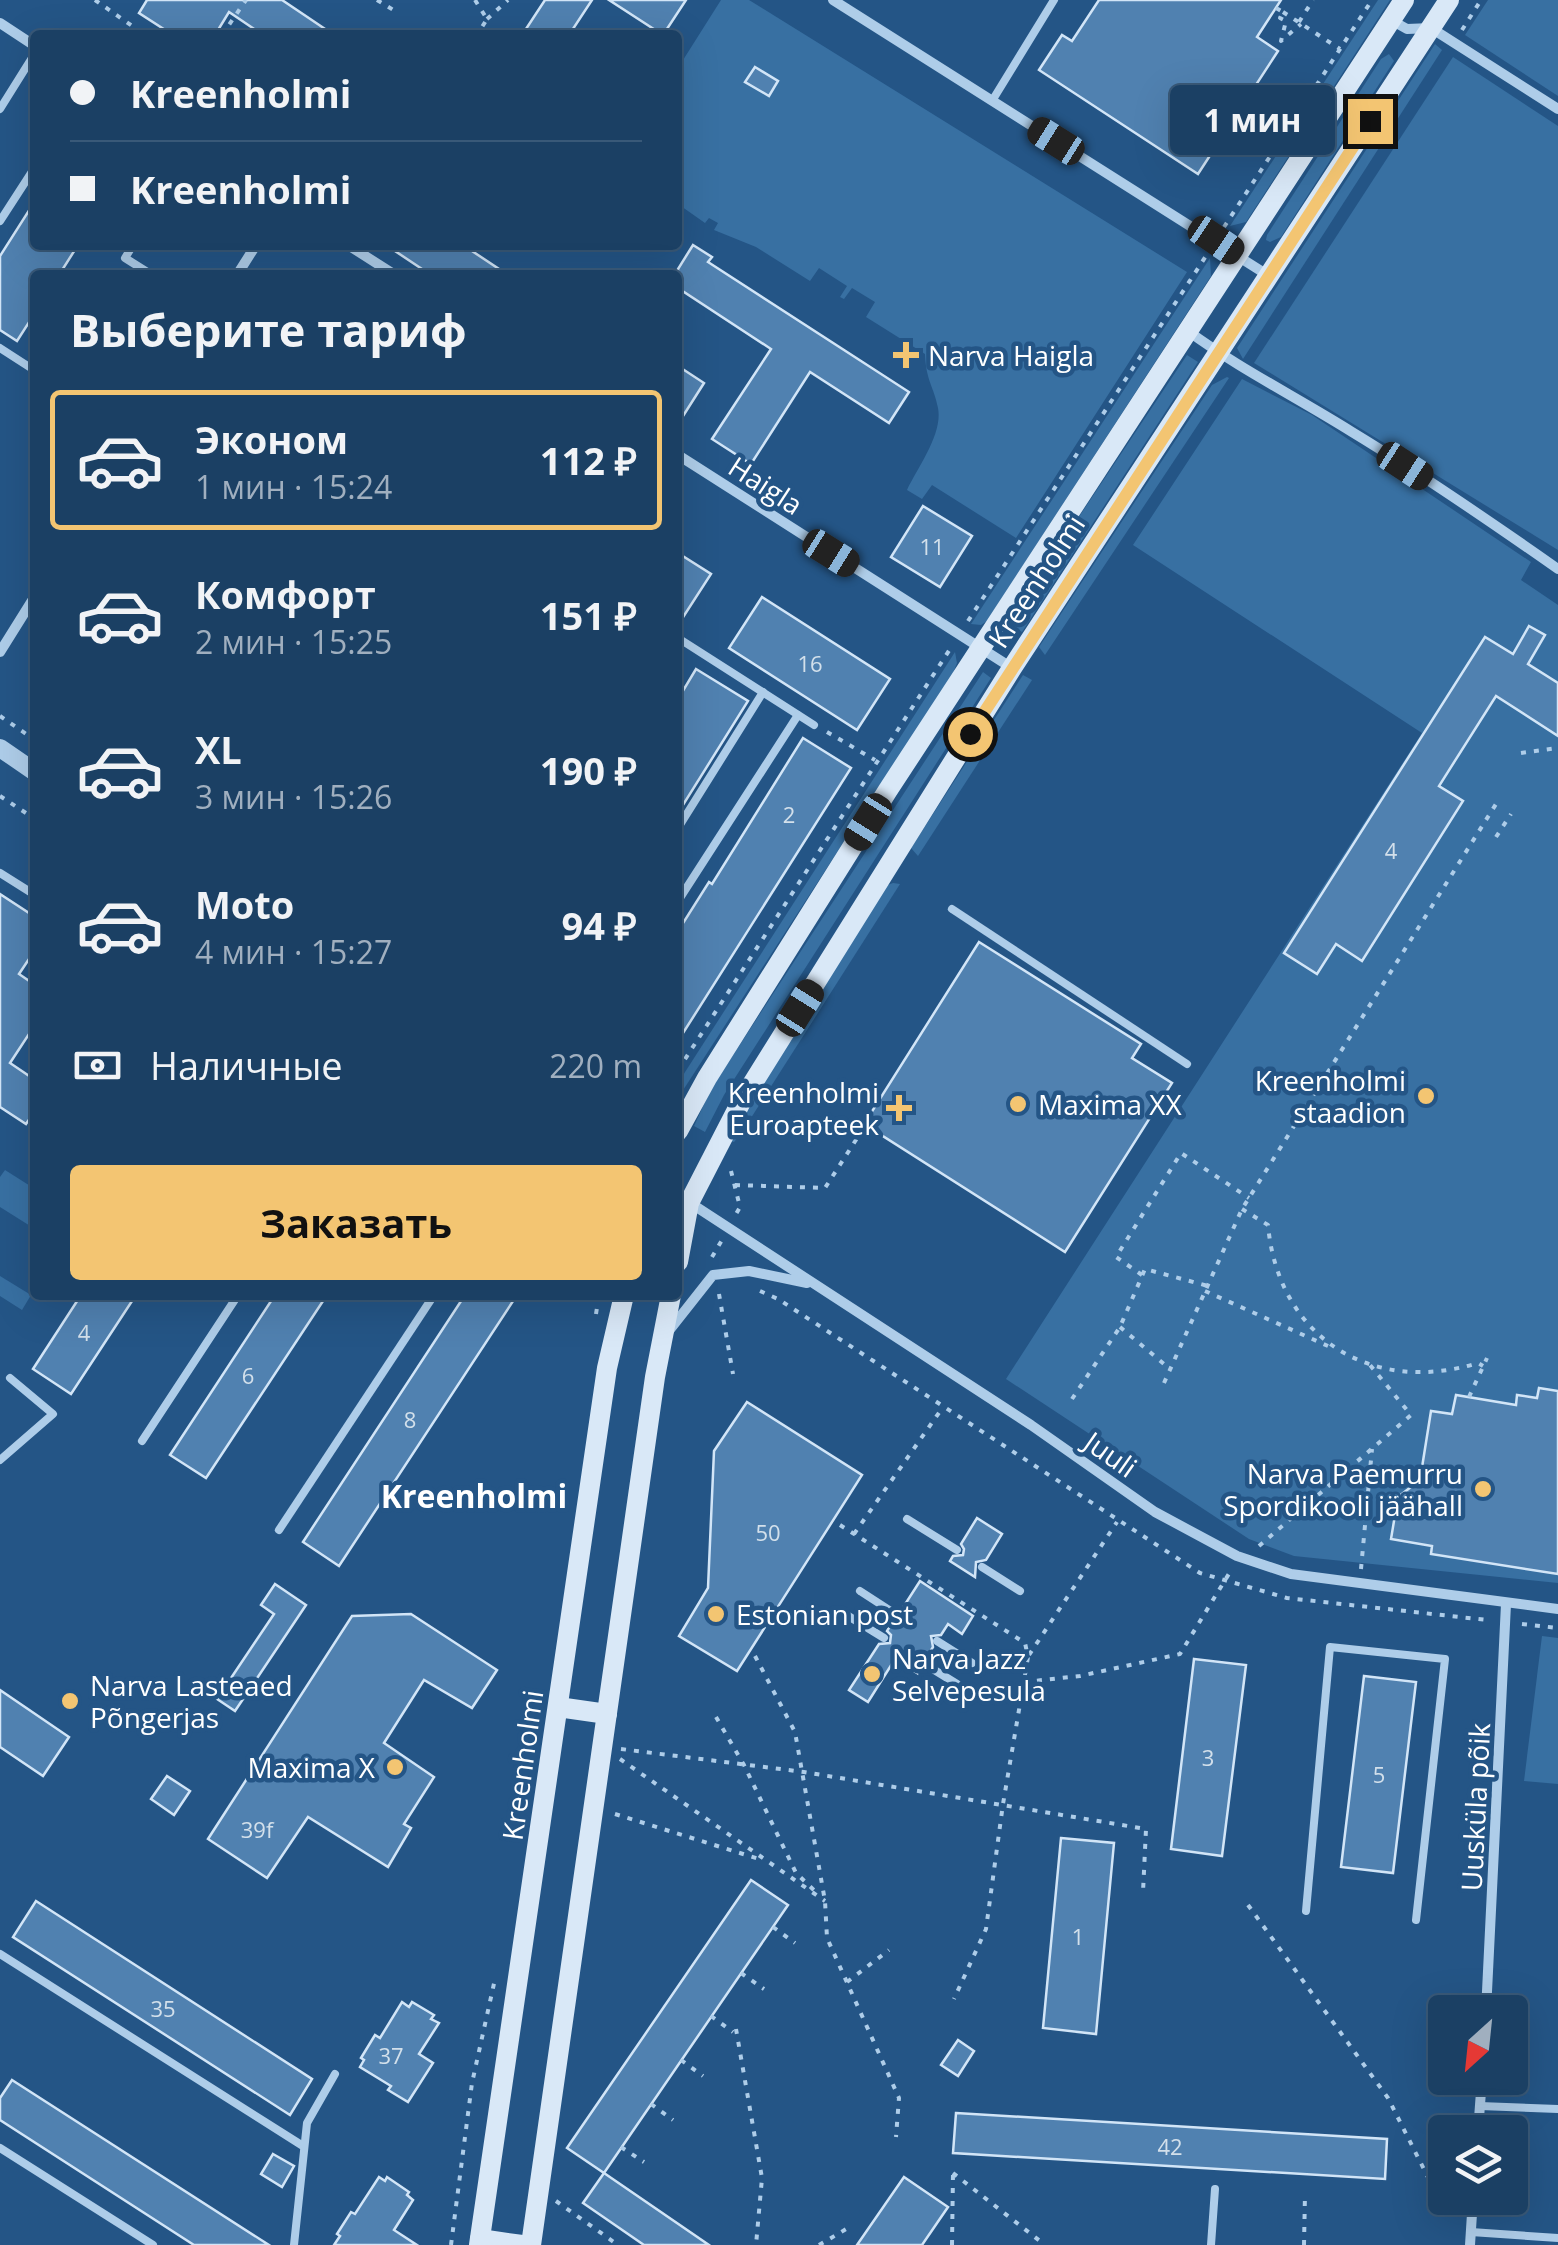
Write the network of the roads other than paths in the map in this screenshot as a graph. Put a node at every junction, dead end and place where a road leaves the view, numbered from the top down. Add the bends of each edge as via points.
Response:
1 (832, 0) edge
2 (1054, 0) edge
3 (1404, 0) edge
4 (1449, 0) edge
5 (1391, 20) junction
6 (0, 23) edge
7 (1431, 28) junction
8 (30, 45) edge
9 (30, 58) edge
10 (992, 101) junction
11 (0, 110) edge
12 (1558, 110) edge
13 (30, 174) edge
14 (0, 221) edge
15 (130, 250) edge
16 (356, 250) edge
17 (1238, 254) junction
18 (144, 270) edge
19 (387, 270) edge
20 (1270, 276) junction
21 (1188, 331) junction
22 (0, 348) edge
23 (1218, 354) junction
24 (30, 367) edge
25 (682, 458) edge
26 (1558, 569) edge
27 (30, 604) edge
28 (682, 641) edge
29 (982, 649) junction
30 (0, 652) edge
31 (1012, 668) junction
32 (763, 692) junction
33 (798, 715) junction
34 (814, 725) road end
35 (0, 748) edge
36 (30, 769) edge
37 (682, 822) edge
38 (0, 873) edge
39 (30, 892) edge
40 (682, 895) edge
41 (952, 909) dead end
42 (1187, 1064) dead end
43 (682, 1124) edge
44 (683, 1199) edge
45 (813, 1284) junction
46 (235, 1300) edge
47 (431, 1300) edge
48 (623, 1300) edge
49 (670, 1300) edge
50 (662, 1341) junction
51 (10, 1378) dead end
52 (142, 1442) dead end
53 (0, 1460) edge
54 (907, 1519) dead end
55 (279, 1530) dead end
56 (957, 1550) dead end
57 (982, 1566) dead end
58 (1020, 1590) dead end
59 (860, 1591) dead end
60 (1506, 1604) junction
61 (1558, 1608) edge
62 (845, 1614) dead end
63 (897, 1615) dead end
64 (884, 1638) dead end
65 (937, 1641) dead end
66 (923, 1663) dead end
67 (972, 1663) dead end
68 (957, 1684) dead end
69 (558, 1707) junction
70 (607, 1714) junction
71 (1306, 1911) dead end
72 (1416, 1920) dead end
73 (0, 1954) edge
74 (1487, 1995) edge
75 (335, 2074) dead end
76 (1481, 2095) edge
77 (1480, 2106) junction
78 (1558, 2109) edge
79 (1479, 2115) edge
80 (303, 2146) junction
81 (0, 2148) edge
82 (1215, 2189) dead end
83 (1472, 2215) edge
84 (1471, 2232) junction
85 (1558, 2238) edge
86 (480, 2242) edge
87 (154, 2245) edge
88 (294, 2245) edge
89 (522, 2245) edge
90 (530, 2245) edge
91 (1211, 2245) edge
92 (1470, 2245) edge

1 - 10 street
2 - 10 lane
3 - 5 main road, Kreenholmi
4 - 7 main road, Kreenholmi
5 - 7 street via 1407,29
5 - 17 main road, Kreenholmi
6 - 8 street
7 - 12 street
7 - 20 main road, Kreenholmi
9 - 11 lane
10 - 17 street
13 - 14 lane
15 - 18 lane via 125,258
16 - 19 street
17 - 20 street
17 - 21 main road, Kreenholmi
20 - 23 main road, Kreenholmi
21 - 23 street
21 - 29 main road, Kreenholmi
22 - 24 lane
23 - 26 street via 1352,431
23 - 31 main road, Kreenholmi
25 - 29 street, Haigla
27 - 30 street
28 - 32 lane
29 - 31 street, Haigla
29 - 43 main road, Kreenholmi
31 - 44 main road, Kreenholmi
32 - 33 lane
32 - 37 lane
33 - 34 lane
33 - 40 lane
35 - 36 street
38 - 39 lane
41 - 42 lane
44 - 45 street, Juuli
45 - 50 street via 749,1271 713,1275
45 - 60 street, Juuli via 1155,1512 1238,1556 1291,1574
46 - 52 lane
47 - 55 lane
48 - 69 main road, Kreenholmi
49 - 50 main road
50 - 70 main road
51 - 53 lane via 53,1414
54 - 56 lane
57 - 58 lane
59 - 63 lane
60 - 61 street, Juuli
60 - 74 street, Uusküla põik
62 - 64 lane
65 - 67 lane
66 - 68 lane
69 - 70 main road
69 - 86 main road, Kreenholmi
70 - 90 main road
71 - 72 lane via 1330,1648 1445,1659
73 - 80 lane
75 - 80 lane via 307,2123
76 - 77 street
77 - 78 lane
77 - 79 street
80 - 88 lane
81 - 87 lane
82 - 91 lane
83 - 84 street
84 - 85 lane
84 - 92 street
86 - 89 main road

